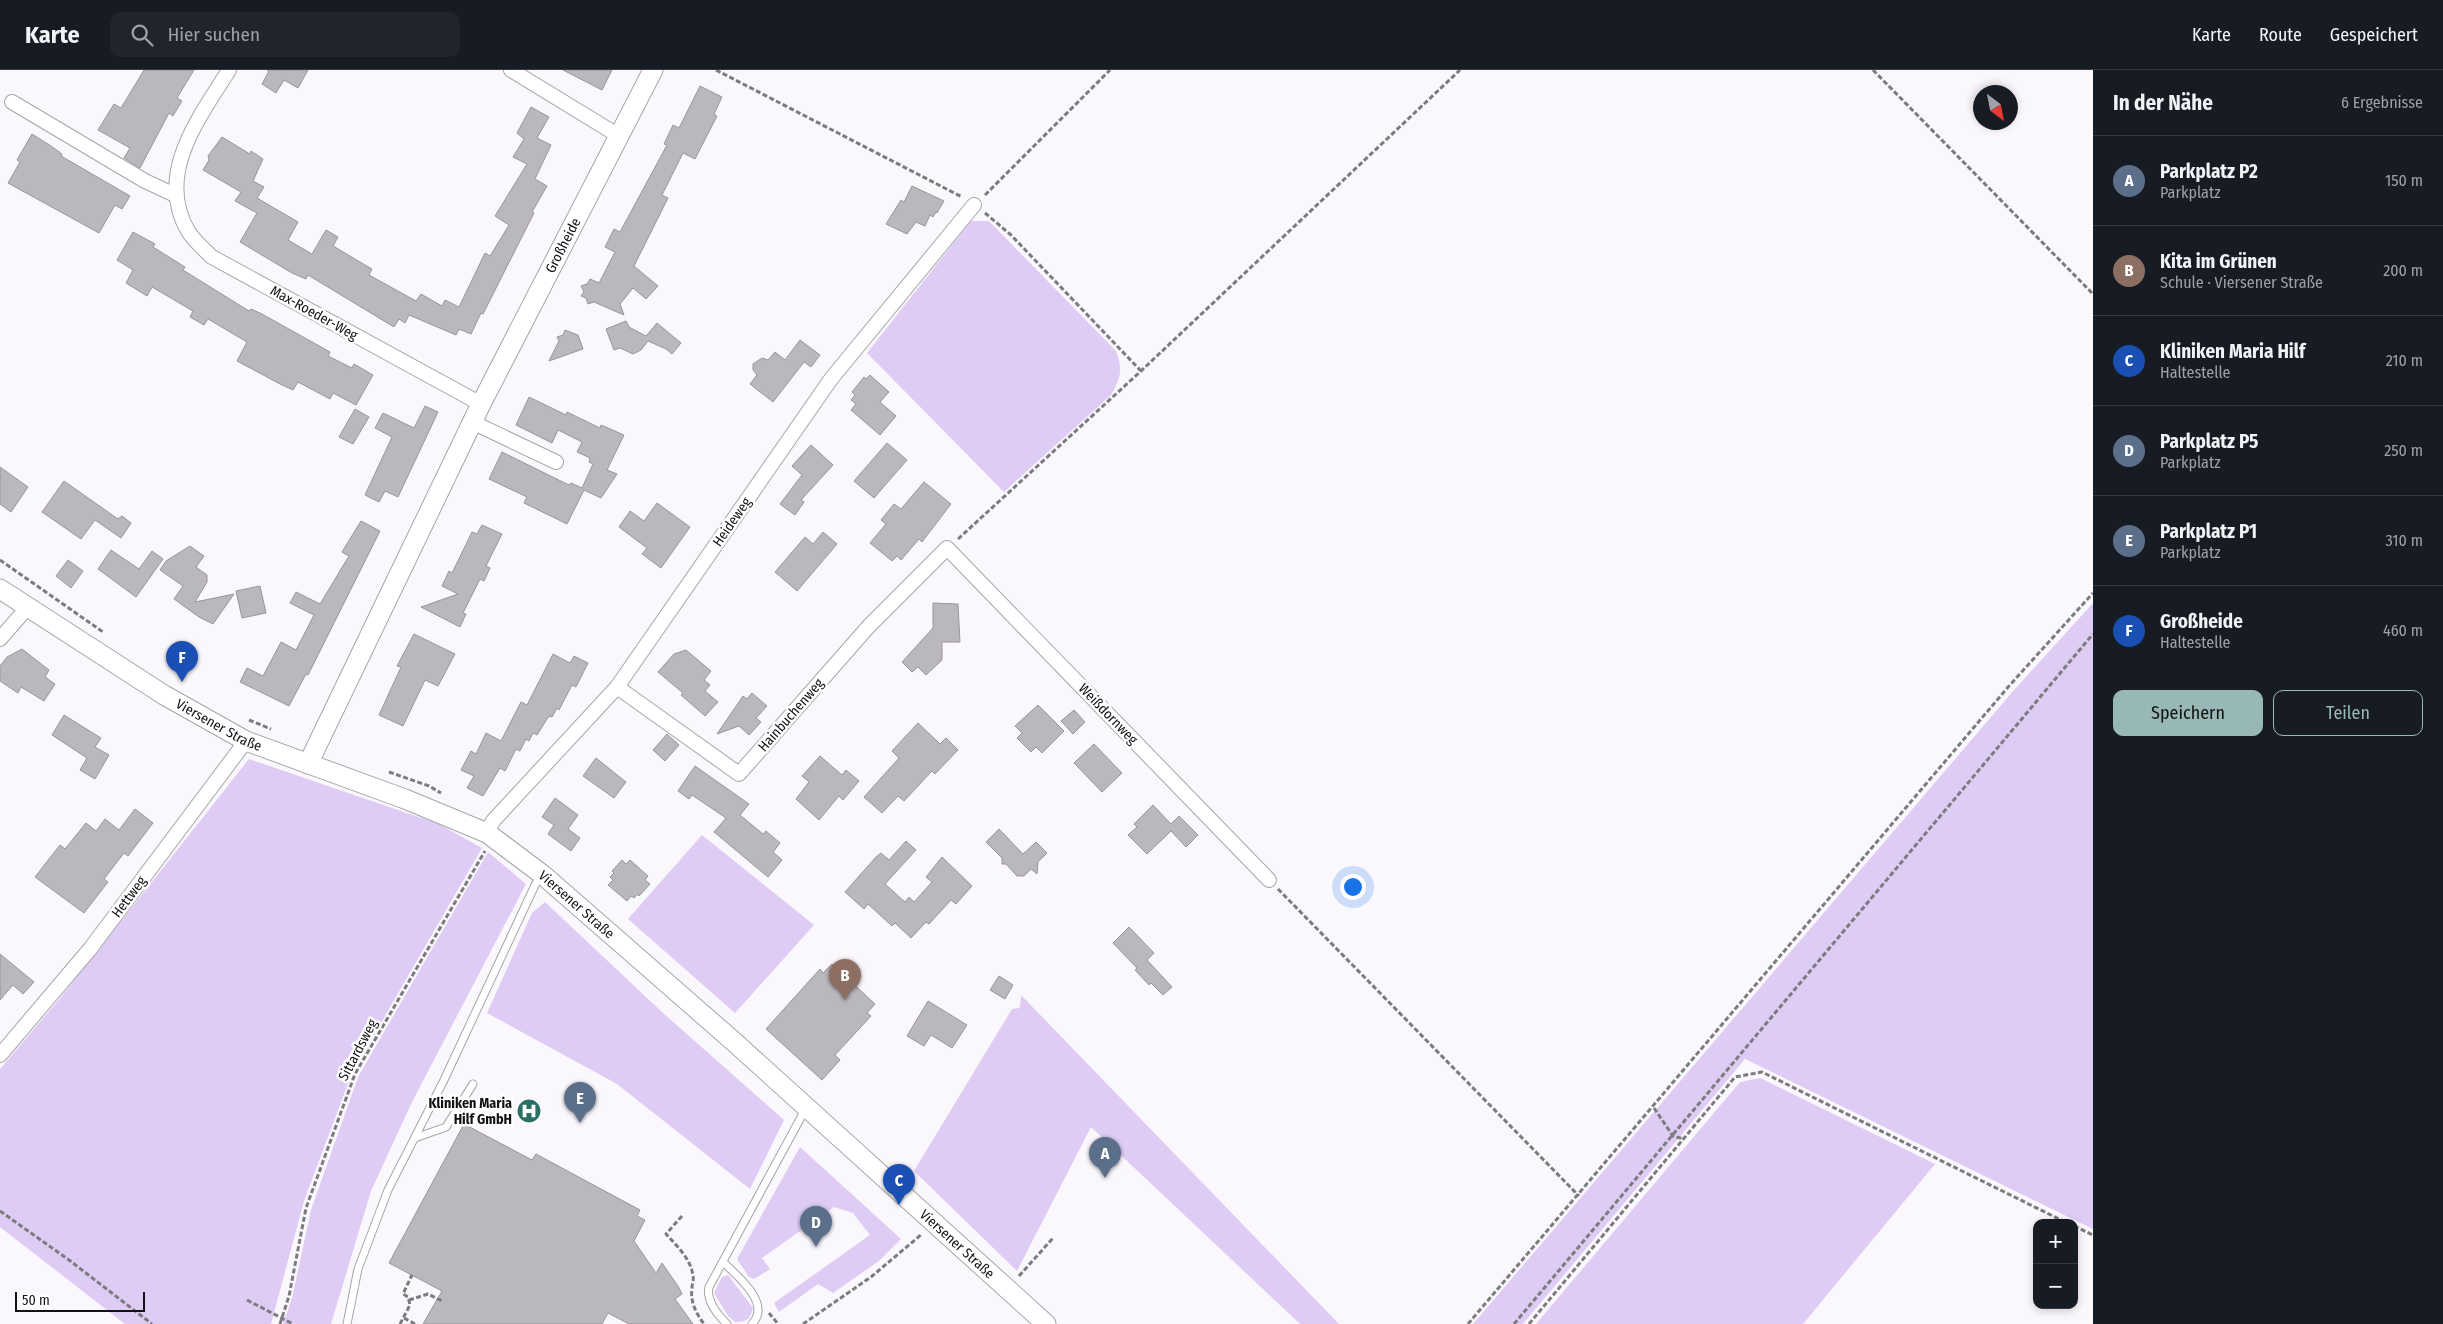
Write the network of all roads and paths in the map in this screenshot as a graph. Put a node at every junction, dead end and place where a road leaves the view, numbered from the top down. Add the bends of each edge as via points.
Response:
1 (229, 70) edge
2 (510, 70) edge
3 (653, 70) edge
4 (716, 70) edge
5 (1110, 70) edge
6 (1460, 70) edge
7 (1873, 70) edge
8 (12, 102) dead end
9 (619, 136) junction
10 (175, 195) junction
11 (974, 205) junction
12 (2093, 294) edge
13 (1141, 371) junction
14 (480, 404) junction
15 (472, 422) junction
16 (556, 462) dead end
17 (947, 548) junction
18 (0, 560) edge
19 (0, 589) edge
20 (2093, 593) edge
21 (27, 608) junction
22 (2093, 634) edge
23 (108, 636) dead end
24 (0, 639) edge
25 (617, 687) junction
26 (243, 718) dead end
27 (280, 732) dead end
28 (246, 741) junction
29 (308, 764) junction
30 (382, 770) dead end
31 (445, 795) dead end
32 (487, 840) junction
33 (494, 853) dead end
34 (543, 874) junction
35 (1269, 880) joint
36 (2, 1049) edge
37 (473, 1084) dead end
38 (807, 1107) junction
39 (1654, 1108) junction
40 (1673, 1136) junction
41 (415, 1138) junction
42 (1684, 1139) junction
43 (1579, 1196) junction
44 (0, 1211) edge
45 (682, 1216) dead end
46 (2059, 1219) edge
47 (914, 1228) dead end
48 (927, 1228) junction
49 (2078, 1228) edge
50 (2093, 1236) edge
51 (1053, 1238) dead end
52 (928, 1241) dead end
53 (723, 1262) junction
54 (412, 1276) dead end
55 (1015, 1296) junction
56 (247, 1300) dead end
57 (409, 1300) junction
58 (442, 1301) dead end
59 (282, 1318) junction
60 (404, 1318) junction
61 (152, 1324) edge
62 (280, 1324) edge
63 (293, 1324) edge
64 (347, 1324) edge
65 (400, 1324) edge
66 (415, 1324) edge
67 (704, 1324) edge
68 (727, 1324) edge
69 (752, 1324) edge
70 (803, 1324) edge
71 (1046, 1324) edge
72 (1468, 1324) edge
73 (1514, 1324) edge
74 (1529, 1324) edge

1 - 10 street, Max-Roeder-Weg via 189,133 179,159
2 - 9 street
3 - 9 main road, Großheide
4 - 11 path
5 - 11 path
6 - 13 path
7 - 12 path
8 - 10 street
9 - 14 main road, Großheide
10 - 14 street, Max-Roeder-Weg via 189,232 212,257
11 - 13 path via 1011,235
11 - 25 street, Heideweg via 831,379
13 - 17 path
14 - 15 main road, Großheide
15 - 16 street
15 - 29 main road, Großheide
17 - 25 street, Hainbuchenweg via 869,626 739,774
17 - 35 street, Weißdornweg
18 - 23 path
19 - 21 main road, Viersener Straße
20 - 39 path via 2009,686
21 - 24 street
21 - 28 main road, Viersener Straße via 164,695
22 - 40 path
25 - 32 street, Heideweg via 493,821
26 - 27 path
28 - 29 main road, Viersener Straße
28 - 36 street, Hettweg via 90,949
29 - 32 main road, Viersener Straße via 405,799
30 - 31 path
32 - 33 path
32 - 34 main road, Viersener Straße
32 - 59 path, Sittardsweg via 355,1074 306,1208
34 - 38 main road, Viersener Straße
34 - 41 lane
35 - 43 path
37 - 41 lane via 446,1128
38 - 48 main road, Viersener Straße
38 - 53 lane
39 - 40 path
39 - 43 path
40 - 42 path
40 - 73 path
41 - 64 lane via 372,1228 358,1269
42 - 46 path via 1735,1077 1762,1072
42 - 74 path
43 - 72 path
44 - 61 path
45 - 67 path via 666,1234 685,1256 692,1270 693,1303
47 - 48 path
48 - 52 path
48 - 55 main road, Viersener Straße
48 - 70 path via 871,1277
49 - 50 path
51 - 55 path via 1016,1280
53 - 68 lane via 708,1293 712,1307
53 - 69 lane via 754,1295 758,1312
54 - 57 path via 402,1294
55 - 71 main road, Viersener Straße
56 - 59 path
57 - 58 path via 428,1294
57 - 60 path
59 - 62 path, Sittardsweg
59 - 63 path
60 - 65 path
60 - 66 path

